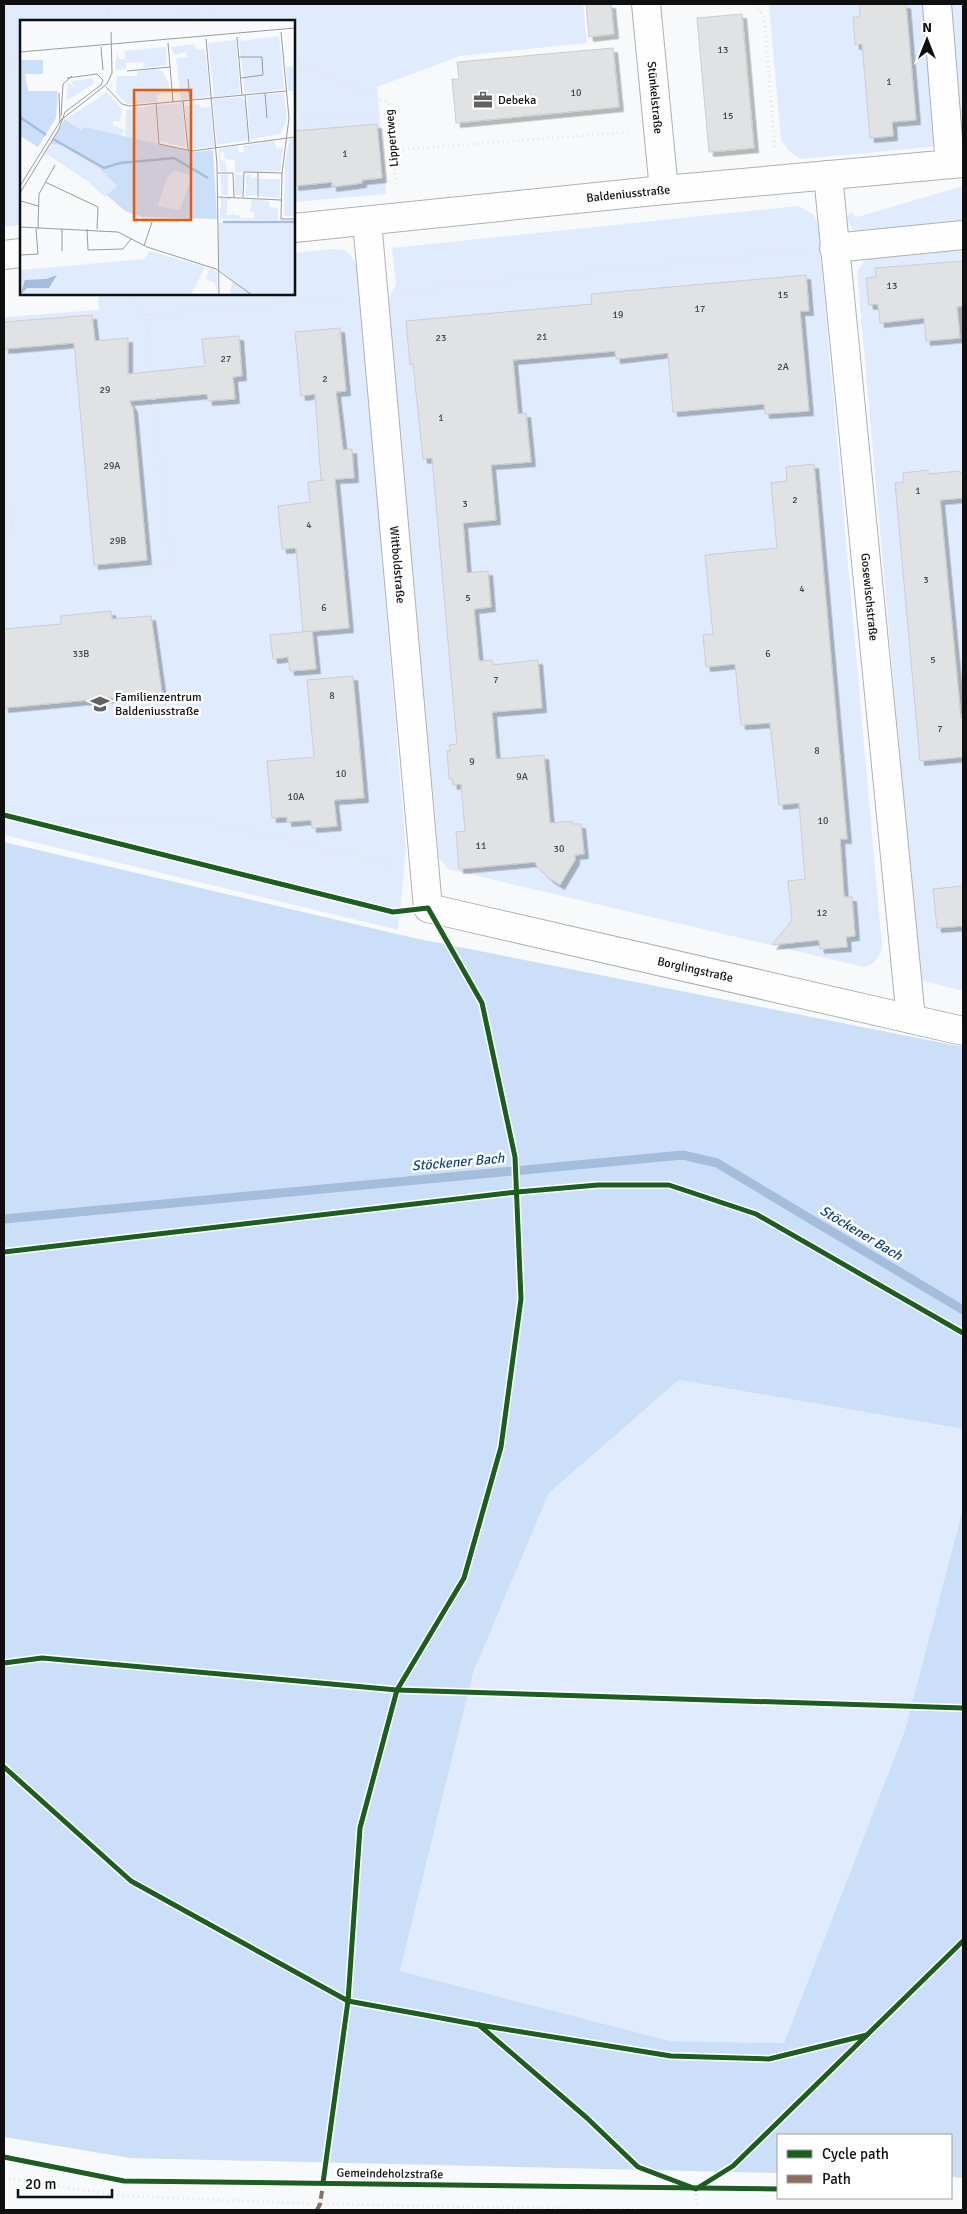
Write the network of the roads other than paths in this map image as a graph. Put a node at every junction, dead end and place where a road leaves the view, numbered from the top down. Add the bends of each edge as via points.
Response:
1 (646, 4) edge
2 (937, 4) edge
3 (957, 164) edge
4 (828, 175) junction
5 (664, 190) junction
6 (367, 222) junction
7 (295, 228) edge
8 (963, 235) edge
9 (834, 248) junction
10 (20, 253) edge
11 (4, 254) edge
12 (428, 908) joint
13 (910, 1019) junction
14 (963, 1031) edge

1 - 5 street, Stünkelstraße
2 - 3 street
3 - 4 street, Baldeniusstraße
4 - 5 street, Baldeniusstraße
4 - 9 street, Gosewischstraße
5 - 6 street, Baldeniusstraße
6 - 7 street, Baldeniusstraße
6 - 12 street, Wittboldstraße
8 - 9 street
9 - 13 street, Gosewischstraße
10 - 11 street
12 - 13 street, Borglingstraße
13 - 14 street, Borglingstraße

